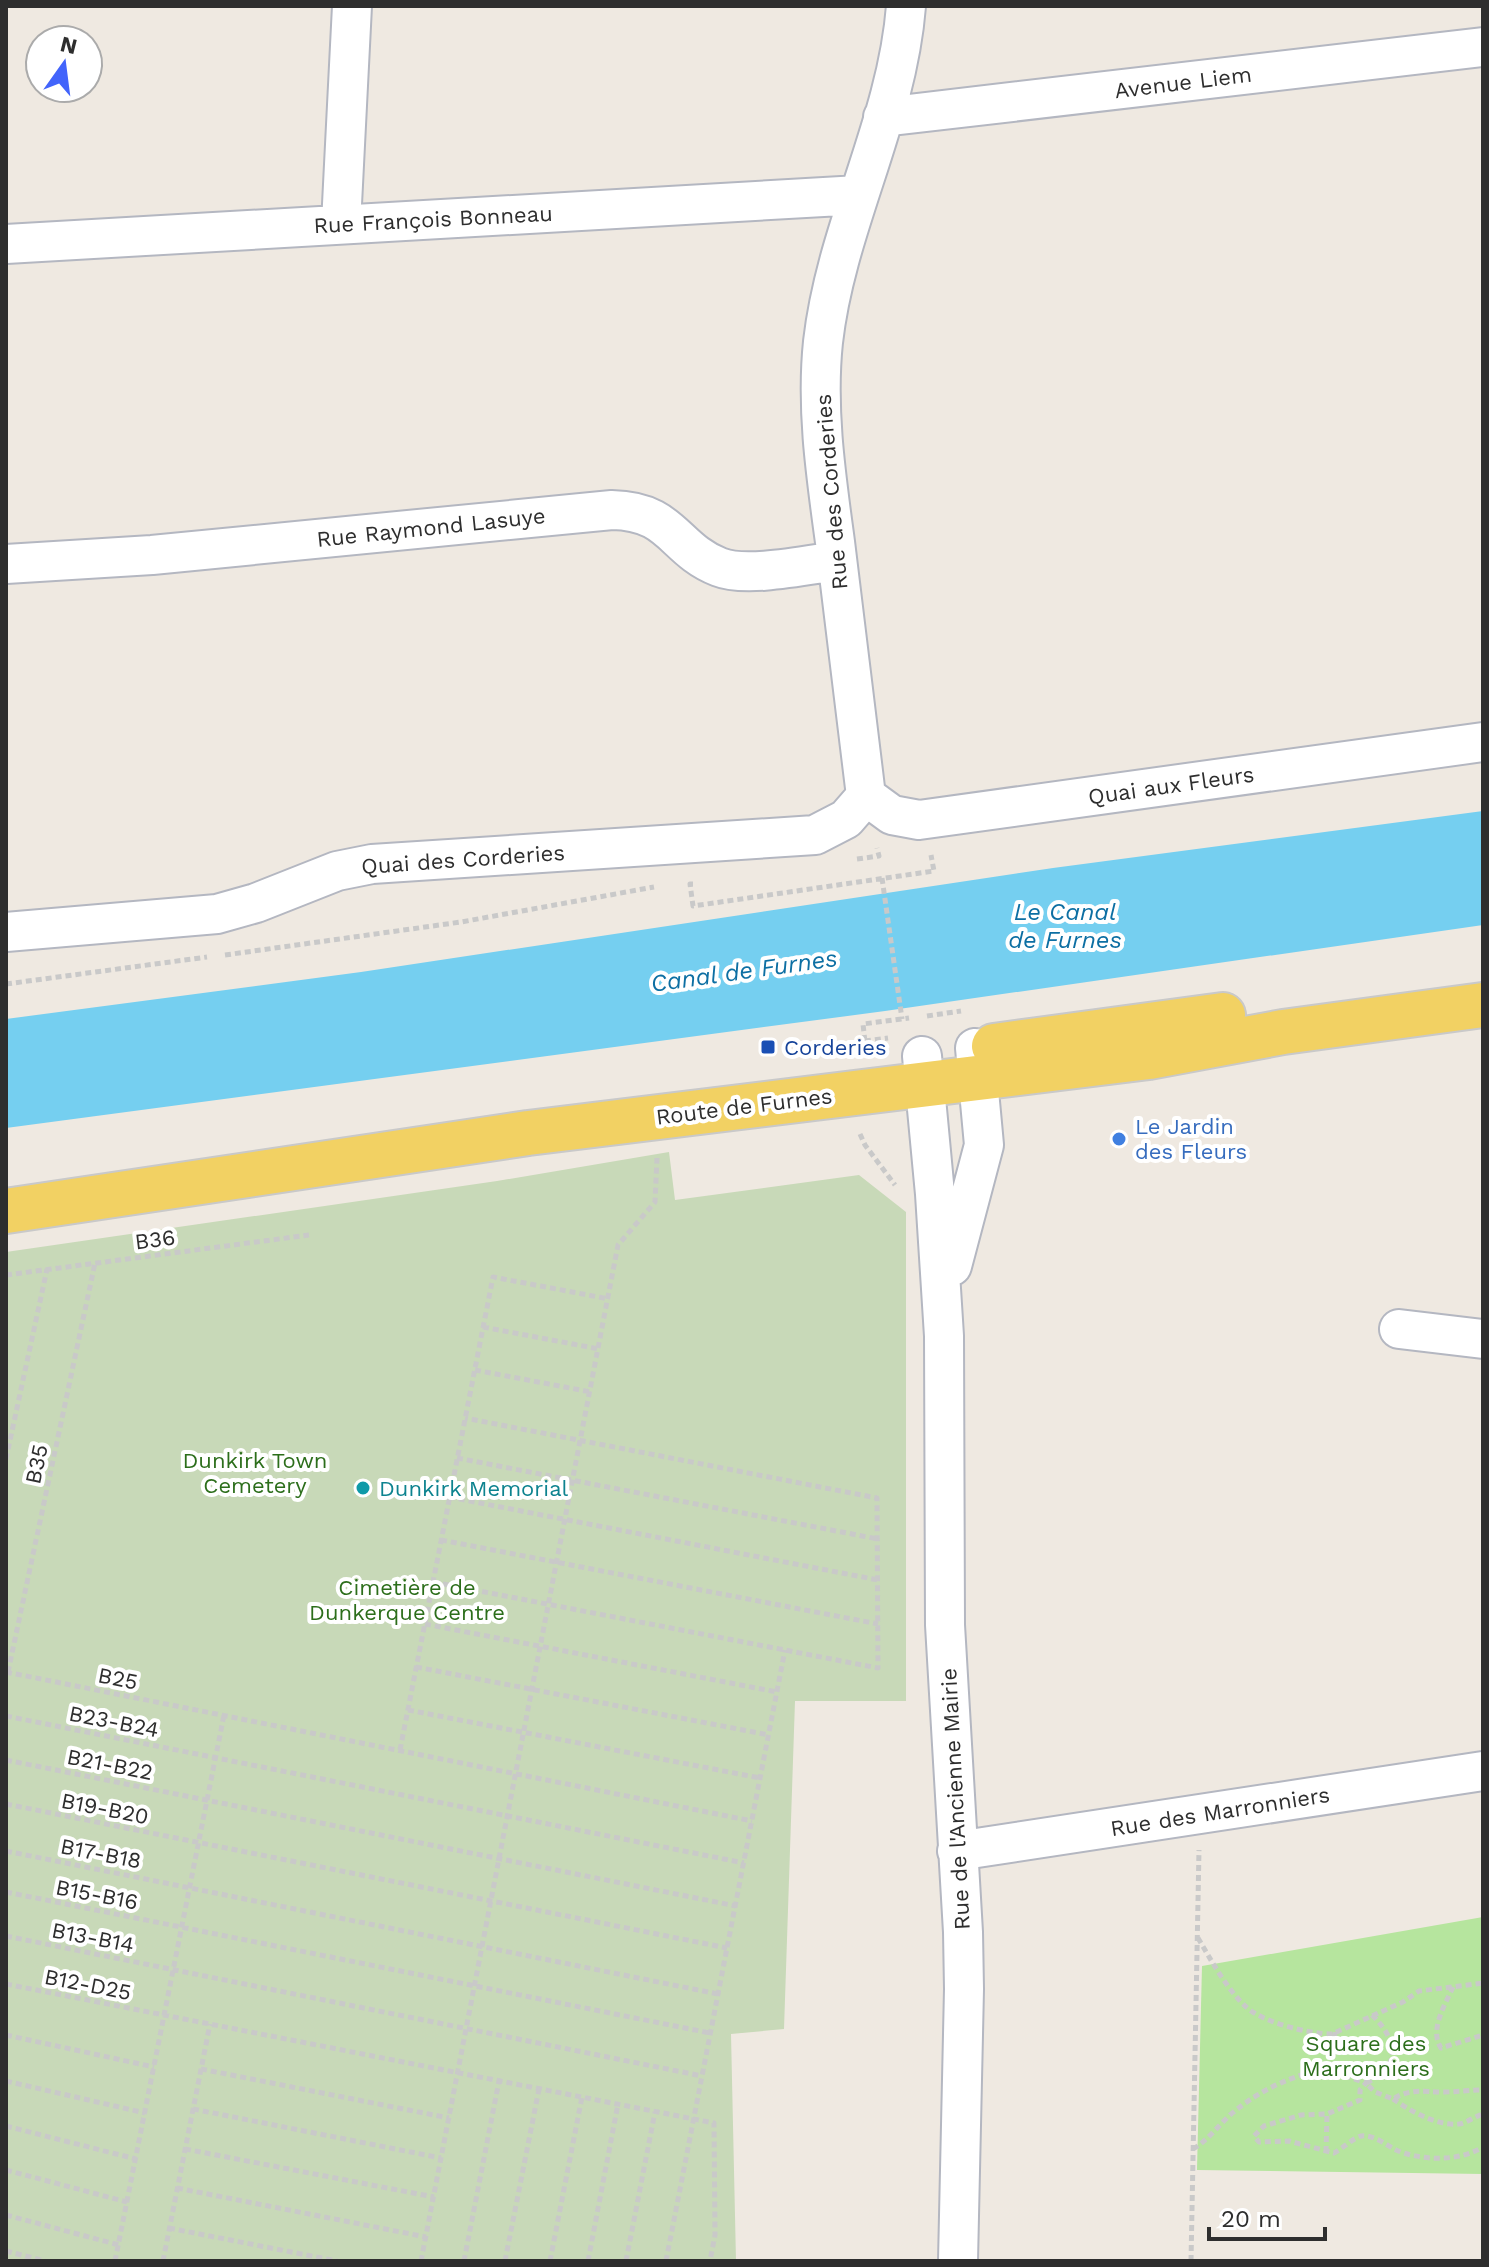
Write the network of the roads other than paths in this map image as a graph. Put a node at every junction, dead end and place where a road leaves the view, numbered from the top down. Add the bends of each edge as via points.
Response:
1 (352, 6) edge
2 (906, 6) edge
3 (1483, 47) edge
4 (883, 117) junction
5 (859, 195) junction
6 (341, 224) junction
7 (6, 244) edge
8 (837, 561) junction
9 (6, 564) edge
10 (1483, 742) edge
11 (866, 796) junction
12 (6, 932) edge
13 (1483, 979) edge
14 (1483, 1005) edge
15 (916, 1054) junction
16 (977, 1064) junction
17 (6, 1187) edge
18 (6, 1211) edge
19 (1399, 1329) dead end
20 (944, 1336) junction
21 (1483, 1339) edge
22 (1483, 1771) edge
23 (957, 1851) junction
24 (958, 2261) edge

1 - 6 street
2 - 4 street, Rue des Corderies
3 - 4 street, Avenue Liem
4 - 5 street, Rue des Corderies
5 - 6 street, Rue François Bonneau
5 - 8 street, Rue des Corderies via 833,287 821,369 823,444
6 - 7 street, Rue François Bonneau
8 - 9 street, Rue Raymond Lasuye via 749,571 722,568 647,514 612,510
8 - 11 street, Rue des Corderies
10 - 11 street, Quai aux Fleurs via 919,820 892,815
11 - 12 street, Quai des Corderies via 846,819 815,835 372,864 337,871 217,914
13 - 16 main road, Route de Furnes
14 - 16 main road, Route de Furnes via 1274,1033 1149,1057
15 - 16 main road, Route de Furnes
15 - 17 main road, Route de Furnes
15 - 18 main road, Route de Furnes via 782,1100
15 - 20 street, Rue de l'Ancienne Mairie via 935,1194
16 - 20 street, Rue de l'Ancienne Mairie via 984,1145 952,1264
19 - 21 street
20 - 23 street, Rue de l'Ancienne Mairie via 944,1599
22 - 23 street, Rue des Marronniers
23 - 24 street, Rue de l'Ancienne Mairie via 964,1989

